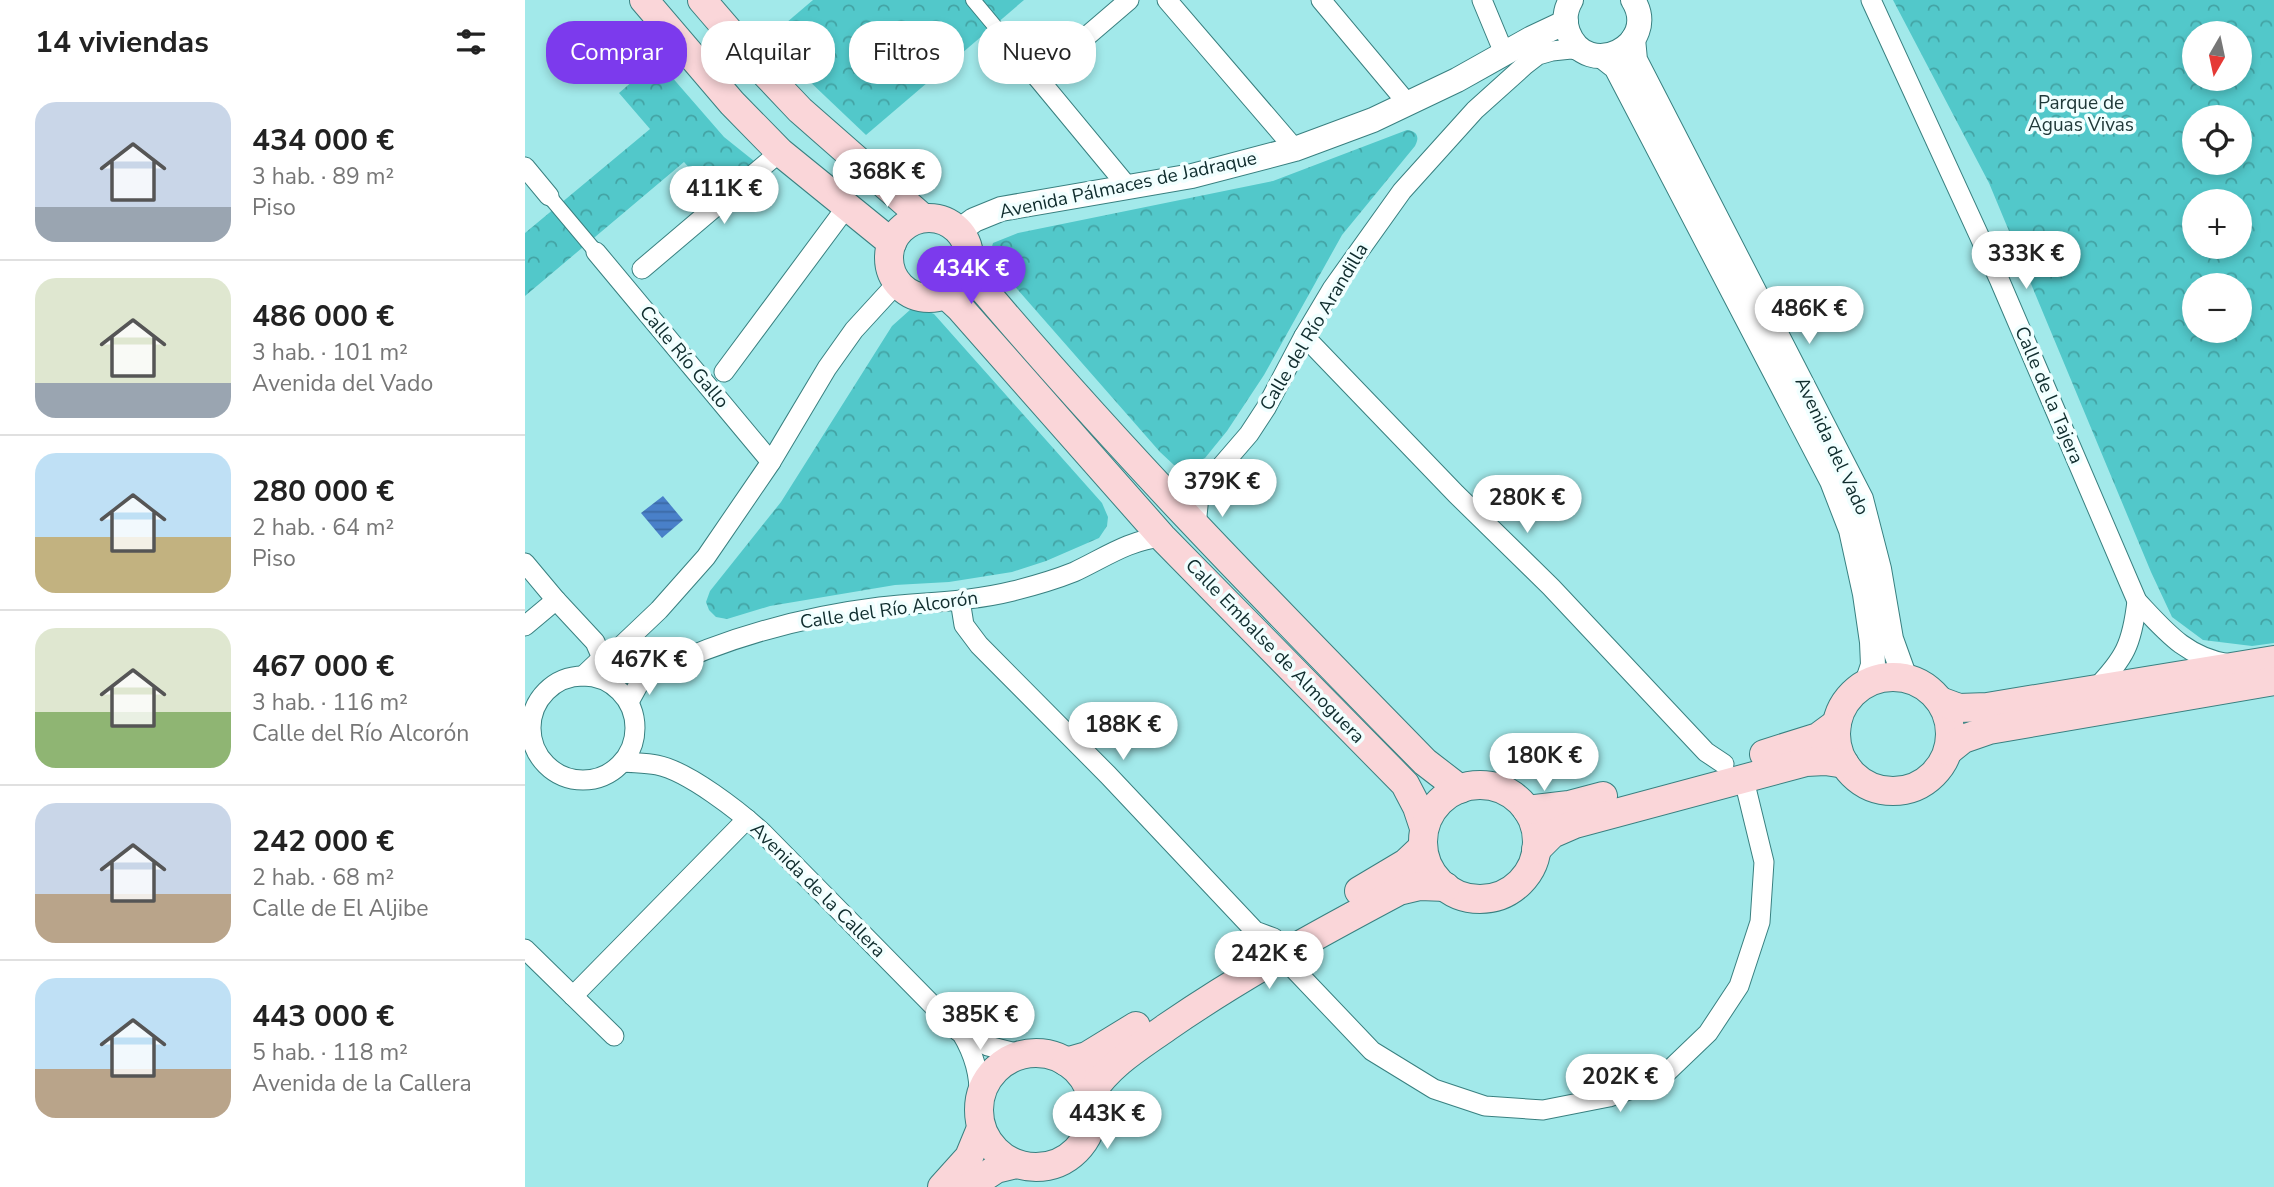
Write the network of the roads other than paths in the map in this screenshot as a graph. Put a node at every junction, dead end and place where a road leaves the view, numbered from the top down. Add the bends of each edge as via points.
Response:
1 (644, 0) edge
2 (702, 0) edge
3 (973, 0) edge
4 (1129, 0) edge
5 (1167, 0) edge
6 (1321, 0) edge
7 (1482, 0) edge
8 (1871, 0) edge
9 (1568, 6) edge
10 (1638, 14) edge
11 (990, 21) edge
12 (1096, 28) edge
13 (1504, 54) junction
14 (1594, 54) junction
15 (1043, 84) edge
16 (1408, 104) junction
17 (1295, 149) junction
18 (780, 152) junction
19 (525, 167) edge
20 (1128, 187) junction
21 (549, 196) joint
22 (848, 205) junction
23 (923, 218) junction
24 (959, 231) junction
25 (892, 243) junction
26 (597, 252) joint
27 (642, 269) dead end
28 (967, 270) junction
29 (898, 282) junction
30 (945, 294) junction
31 (1304, 336) junction
32 (724, 372) dead end
33 (771, 462) junction
34 (1196, 526) junction
35 (1162, 537) junction
36 (525, 562) edge
37 (555, 600) junction
38 (960, 600) junction
39 (2137, 601) junction
40 (525, 626) edge
41 (610, 653) junction
42 (2274, 660) edge
43 (2242, 666) junction
44 (583, 676) junction
45 (1905, 678) junction
46 (608, 680) junction
47 (2274, 681) edge
48 (1867, 684) junction
49 (2095, 689) junction
50 (1940, 701) junction
51 (629, 702) junction
52 (531, 706) edge
53 (1837, 723) junction
54 (528, 732) edge
55 (635, 738) junction
56 (1948, 751) junction
57 (624, 762) junction
58 (534, 764) edge
59 (1845, 764) junction
60 (658, 765) junction
61 (1736, 770) junction
62 (1460, 789) junction
63 (1527, 810) junction
64 (747, 819) junction
65 (1424, 837) junction
66 (1536, 850) junction
67 (1445, 887) junction
68 (1274, 948) junction
69 (525, 949) edge
70 (573, 996) junction
71 (962, 1034) junction
72 (614, 1036) dead end
73 (1024, 1055) junction
74 (1066, 1062) junction
75 (1091, 1093) junction
76 (979, 1097) junction
77 (981, 1128) junction
78 (1016, 1164) junction
79 (942, 1187) edge
80 (969, 1187) edge

1 - 18 main road
2 - 23 main road via 800,110
3 - 11 street
4 - 12 street
5 - 17 street
6 - 16 street
7 - 13 street
8 - 39 street, Calle de la Tajera via 1999,279
9 - 13 street, Avenida Pálmaces de Jadraque via 1551,28
9 - 14 street, Avenida del Vado via 1570,38
10 - 14 street via 1624,49 1613,55
10 - 45 street, Avenida del Vado via 1635,61 1861,499 1891,639
13 - 16 street, Avenida Pálmaces de Jadraque
14 - 31 street, Calle del Río Arandilla via 1571,49 1538,55 1475,110 1402,191 1349,262
14 - 48 street, Avenida del Vado via 1616,67 1837,493 1851,530 1865,594 1873,665
15 - 20 street
16 - 17 street, Avenida Pálmaces de Jadraque
17 - 20 street, Avenida Pálmaces de Jadraque
18 - 22 main road
18 - 27 street
19 - 21 street
20 - 24 street, Avenida Pálmaces de Jadraque via 1001,209
21 - 26 street
22 - 25 main road
22 - 32 street
23 - 24 main road via 940,220
23 - 25 main road via 901,229
24 - 28 main road via 967,242
25 - 29 main road via 890,268
26 - 33 street, Calle Río Gallo
28 - 30 main road via 958,286
28 - 34 main road, Calle Embalse de Almoguera
29 - 30 main road via 910,293
29 - 33 street via 827,368
30 - 35 main road, Calle Embalse de Almoguera
31 - 34 street, Calle del Río Arandilla via 1249,434 1205,485 1199,496
31 - 61 street via 1706,752
33 - 41 street via 706,557 659,610
34 - 62 main road, Calle Embalse de Almoguera via 1425,762
35 - 38 street, Calle del Río Alcorón via 1120,548 1040,584
35 - 65 main road, Calle Embalse de Almoguera via 1405,784 1417,807
36 - 37 street
37 - 40 street
37 - 41 street
38 - 51 street, Calle del Río Alcorón via 837,614 731,640 650,674
38 - 68 street via 964,625 979,645
39 - 43 street, Calle de la Tajera via 2184,648 2211,661
39 - 49 street via 2127,650
41 - 44 street
41 - 46 street
42 - 43 main road
43 - 49 main road
44 - 46 street
44 - 52 street via 557,683
45 - 48 main road via 1885,677
45 - 50 main road via 1919,682
46 - 51 street
47 - 56 main road via 1989,730 1963,738
48 - 53 main road via 1853,693
49 - 50 main road via 1987,707 1959,708
50 - 56 main road via 1951,734
51 - 55 street
52 - 54 street
53 - 59 main road
53 - 61 main road via 1818,737
54 - 58 street
55 - 57 street
55 - 60 street, Avenida de la Callera
56 - 59 main road via 1924,782 1901,790 1870,786
57 - 58 street via 598,778 581,781
57 - 60 street, Avenida de la Callera
59 - 61 main road via 1806,762
60 - 64 street, Avenida de la Callera via 695,783
61 - 63 main road
61 - 66 main road via 1574,824 1552,834
61 - 68 street via 1746,788 1764,862 1760,922 1739,986 1708,1033 1660,1079 1609,1097 1543,1111 1485,1106 1434,1089 1372,1051
62 - 63 main road via 1475,785 1504,790
62 - 65 main road via 1444,797 1432,811
63 - 66 main road via 1534,823
64 - 70 street
64 - 71 street, Avenida de la Callera
65 - 67 main road via 1427,862
65 - 68 main road via 1406,863
66 - 67 main road via 1521,881 1502,894 1481,899
67 - 68 main road via 1399,891
68 - 74 main road via 1200,983 1105,1046
68 - 75 main road via 1117,1062
69 - 70 street
70 - 72 street
71 - 73 street, Avenida de la Callera
71 - 76 street, Avenida de la Callera via 974,1057
73 - 74 main road via 1042,1053
73 - 76 main road via 997,1070
74 - 75 main road via 1077,1070
75 - 78 main road via 1091,1129 1076,1153 1056,1164
76 - 77 main road
77 - 78 main road via 991,1147
77 - 79 main road via 969,1157
78 - 80 main road

